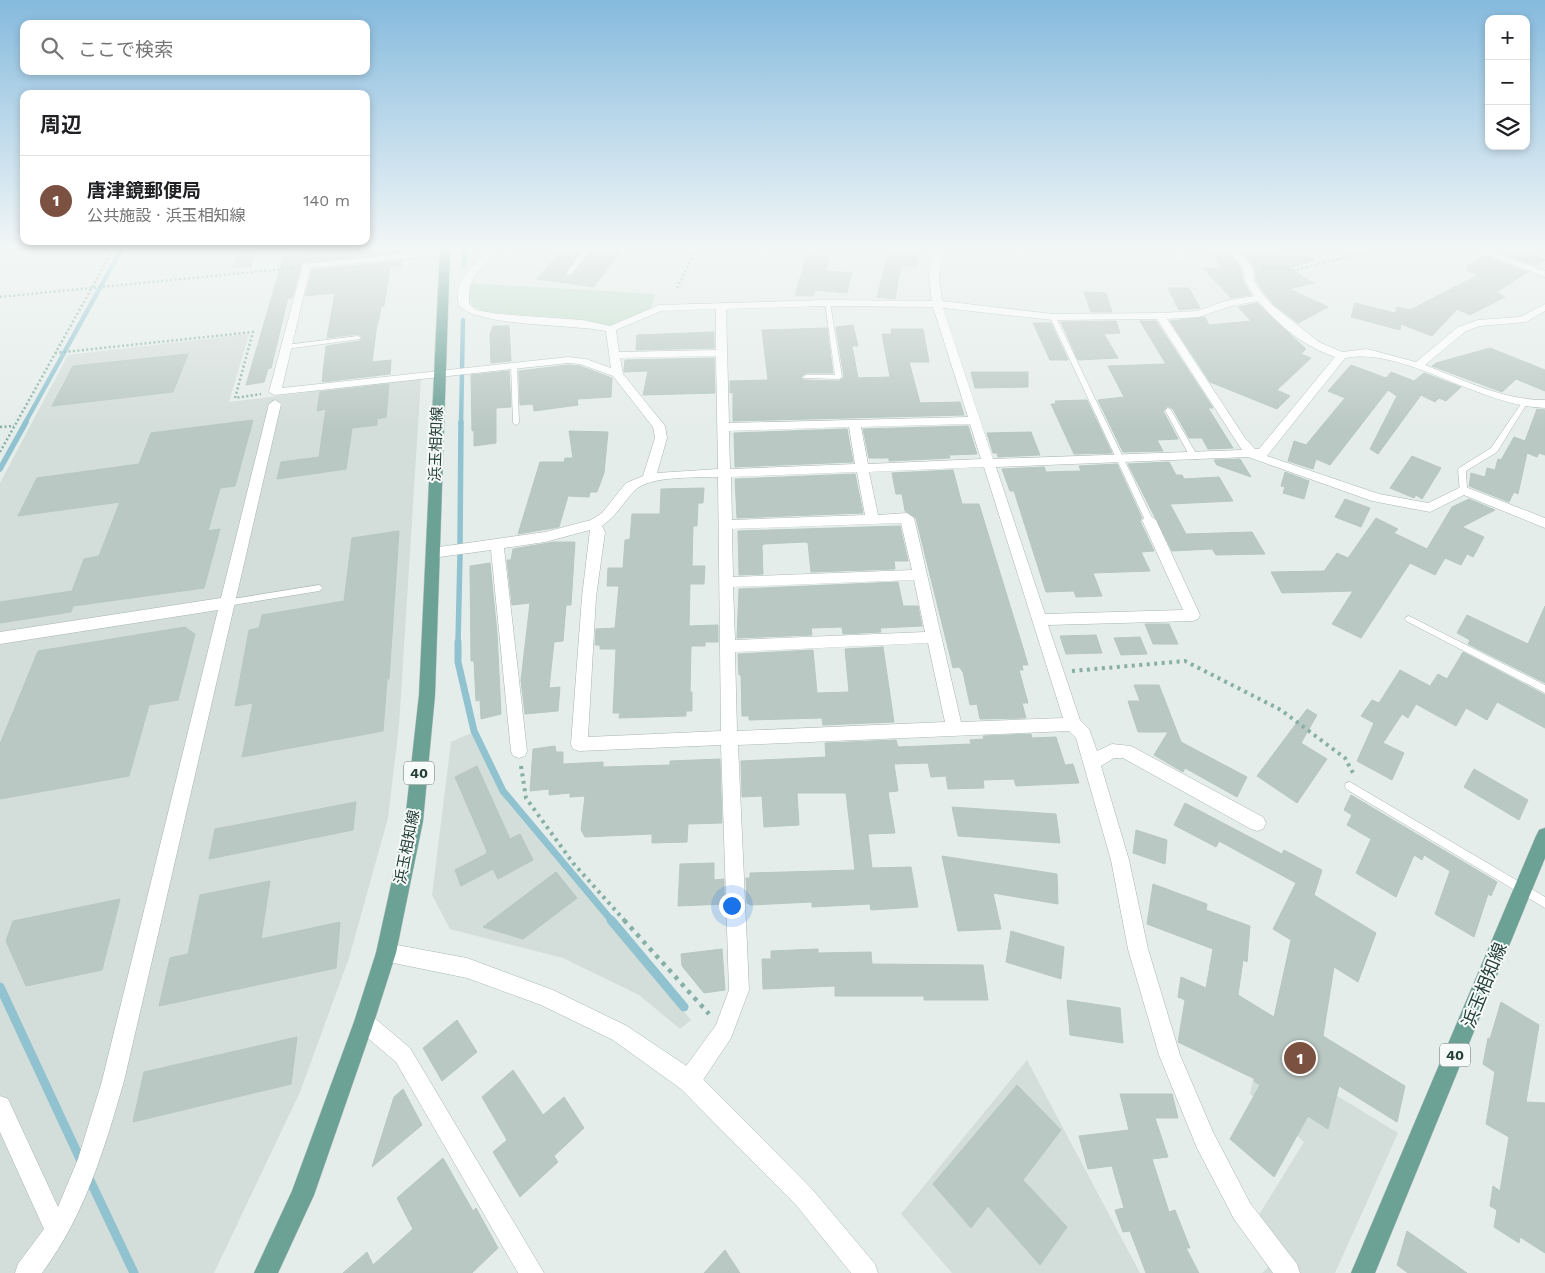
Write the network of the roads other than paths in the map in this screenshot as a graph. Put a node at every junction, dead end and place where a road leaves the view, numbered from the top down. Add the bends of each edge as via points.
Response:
1 (295, 309) edge
2 (442, 309) edge
3 (470, 309) edge
4 (656, 309) edge
5 (721, 309) edge
6 (828, 309) edge
7 (939, 309) edge
8 (985, 309) edge
9 (1212, 309) edge
10 (1272, 309) edge
11 (1541, 309) edge
12 (1160, 316) junction
13 (1053, 317) junction
14 (611, 329) junction
15 (358, 338) dead end
16 (286, 347) junction
17 (722, 353) junction
18 (615, 355) junction
19 (1342, 355) junction
20 (514, 366) junction
21 (1417, 366) junction
22 (439, 374) junction
23 (617, 374) junction
24 (806, 377) dead end
25 (275, 398) junction
26 (1523, 404) junction
27 (1545, 404) edge
28 (1168, 410) dead end
29 (974, 420) junction
30 (516, 423) dead end
31 (854, 423) junction
32 (723, 427) junction
33 (1253, 455) junction
34 (1194, 457) junction
35 (1120, 459) junction
36 (988, 463) junction
37 (862, 468) junction
38 (724, 473) junction
39 (648, 478) junction
40 (1463, 490) junction
41 (872, 519) junction
42 (1149, 520) joint
43 (1545, 523) edge
44 (595, 524) junction
45 (725, 525) junction
46 (497, 544) junction
47 (432, 553) junction
48 (920, 575) junction
49 (726, 582) junction
50 (319, 588) dead end
51 (228, 602) junction
52 (1409, 619) dead end
53 (1040, 620) junction
54 (934, 637) junction
55 (0, 638) edge
56 (727, 646) junction
57 (1545, 689) edge
58 (1073, 724) junction
59 (955, 728) junction
60 (729, 738) junction
61 (519, 750) road end
62 (1092, 763) junction
63 (1350, 786) road end
64 (1257, 823) dead end
65 (1545, 836) edge
66 (1522, 890) junction
67 (1545, 903) edge
68 (386, 953) junction
69 (364, 1022) junction
70 (689, 1081) junction
71 (0, 1107) edge
72 (57, 1231) junction
73 (27, 1273) edge
74 (266, 1273) edge
75 (532, 1273) edge
76 (866, 1273) edge
77 (1288, 1273) edge
78 (1364, 1273) edge

1 - 16 street
2 - 22 main road, 浜玉相知線 / 40
3 - 14 street via 498,317 582,323
4 - 14 street
5 - 17 street
6 - 24 lane via 839,377
7 - 29 street
8 - 13 street
9 - 12 street via 1199,314
10 - 19 street via 1308,340
11 - 21 street via 1522,320 1478,323 1462,330
12 - 13 street
12 - 33 street
13 - 35 lane
14 - 18 street
15 - 16 lane
16 - 25 street
17 - 18 street
17 - 32 street
18 - 23 street
19 - 21 street via 1361,352
19 - 33 street via 1263,453
20 - 22 street
20 - 23 street via 582,361
20 - 30 lane
21 - 26 street
22 - 25 street
22 - 47 main road, 浜玉相知線 / 40
23 - 39 street via 660,426 661,438
25 - 51 street
26 - 27 street
26 - 40 lane via 1494,450 1462,470
28 - 34 lane
29 - 31 street
29 - 36 street
31 - 32 street
31 - 37 street
32 - 38 street
33 - 34 street
33 - 40 street via 1377,498 1430,508
34 - 35 street
35 - 36 street
35 - 42 lane
36 - 37 street
36 - 53 street
37 - 38 street
37 - 41 street
38 - 39 street
38 - 45 street
39 - 44 street via 631,486 607,516
40 - 43 street
41 - 45 street
41 - 48 street via 907,518
42 - 53 street via 1193,615
44 - 46 street via 545,537
44 - 60 street via 598,532 589,597 579,744
45 - 49 street
46 - 47 street
46 - 61 street
47 - 68 main road, 浜玉相知線 / 40 via 427,695 414,821
48 - 49 street
48 - 54 street
49 - 56 street
50 - 51 lane
51 - 55 street
51 - 72 street via 113,1081 92,1151
52 - 57 lane
53 - 58 street
54 - 56 street
54 - 59 street
56 - 60 street
58 - 59 street
58 - 62 street via 1083,734
59 - 60 street
60 - 70 street via 739,990 724,1031
62 - 64 street via 1112,751 1125,751
62 - 77 street via 1120,860 1138,949 1170,1055 1205,1140 1242,1211
63 - 66 lane
65 - 66 main road, 浜玉相知線 / 40
66 - 67 lane
66 - 78 main road, 浜玉相知線 / 40
68 - 69 main road, 浜玉相知線 / 40
68 - 70 street via 468,968 546,997 620,1033
69 - 74 main road, 浜玉相知線 / 40 via 302,1195
69 - 75 street via 403,1055
70 - 76 street via 804,1197
71 - 72 street
72 - 73 street

